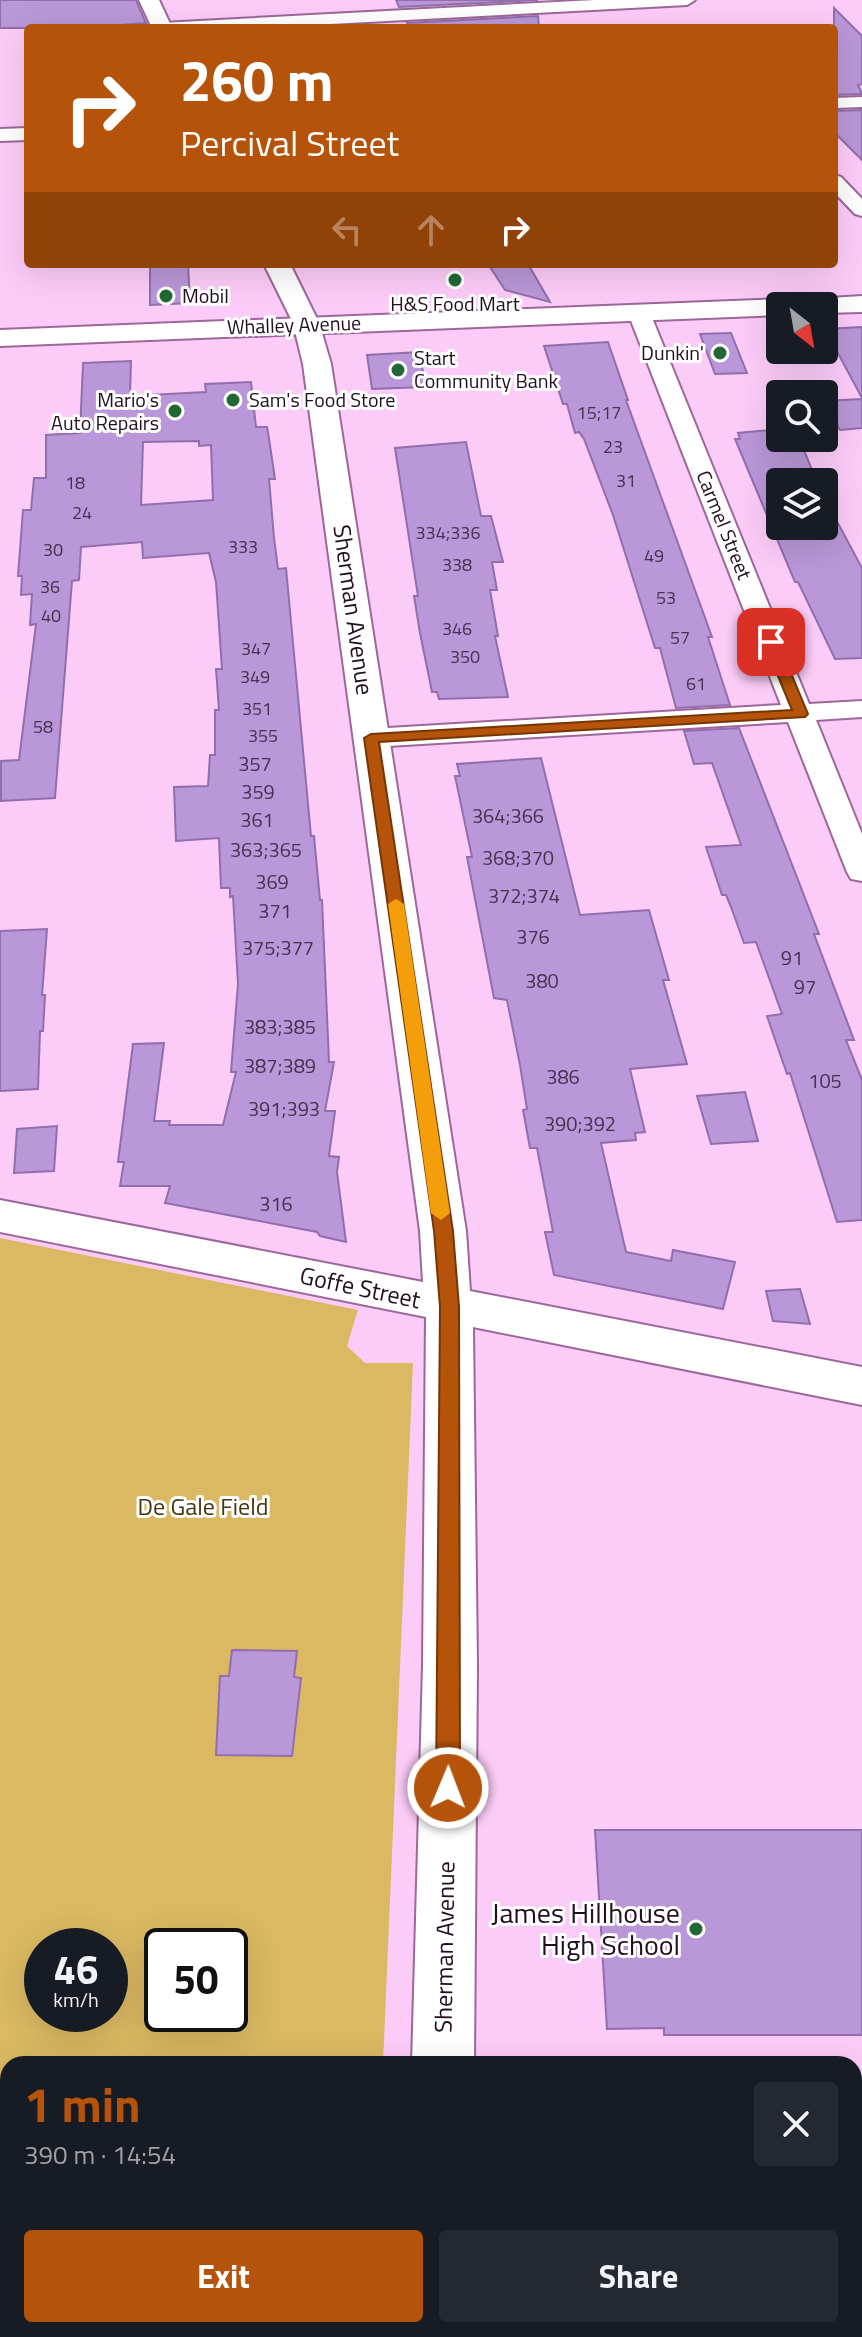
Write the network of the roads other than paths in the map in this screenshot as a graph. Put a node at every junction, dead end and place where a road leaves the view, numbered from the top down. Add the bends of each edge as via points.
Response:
1 (149, 0) edge
2 (687, 0) edge
3 (663, 1) edge
4 (680, 18) dead end
5 (160, 24) edge
6 (236, 24) edge
7 (862, 102) edge
8 (838, 103) edge
9 (24, 134) edge
10 (0, 135) edge
11 (838, 185) edge
12 (862, 210) edge
13 (279, 268) edge
14 (862, 304) edge
15 (838, 305) edge
16 (766, 308) edge
17 (639, 313) junction
18 (306, 323) junction
19 (0, 341) edge
20 (862, 709) edge
21 (800, 714) junction
22 (371, 738) junction
23 (862, 872) edge
24 (0, 1216) edge
25 (450, 1307) junction
26 (862, 1386) edge
27 (443, 2056) edge

1 - 5 main road
2 - 3 street
3 - 4 street
3 - 6 street
7 - 8 street
9 - 10 street
11 - 12 street
13 - 18 main road, Sherman Avenue
14 - 15 main road
16 - 17 main road, Whalley Avenue
17 - 18 main road, Whalley Avenue
17 - 21 street, Carmel Street
18 - 19 main road, Whalley Avenue
18 - 22 main road, Sherman Avenue via 321,386
20 - 21 street
21 - 22 street
21 - 23 street, Carmel Street
22 - 25 main road, Sherman Avenue
24 - 25 main road, Goffe Street
25 - 26 main road, Goffe Street
25 - 27 main road, Sherman Avenue

